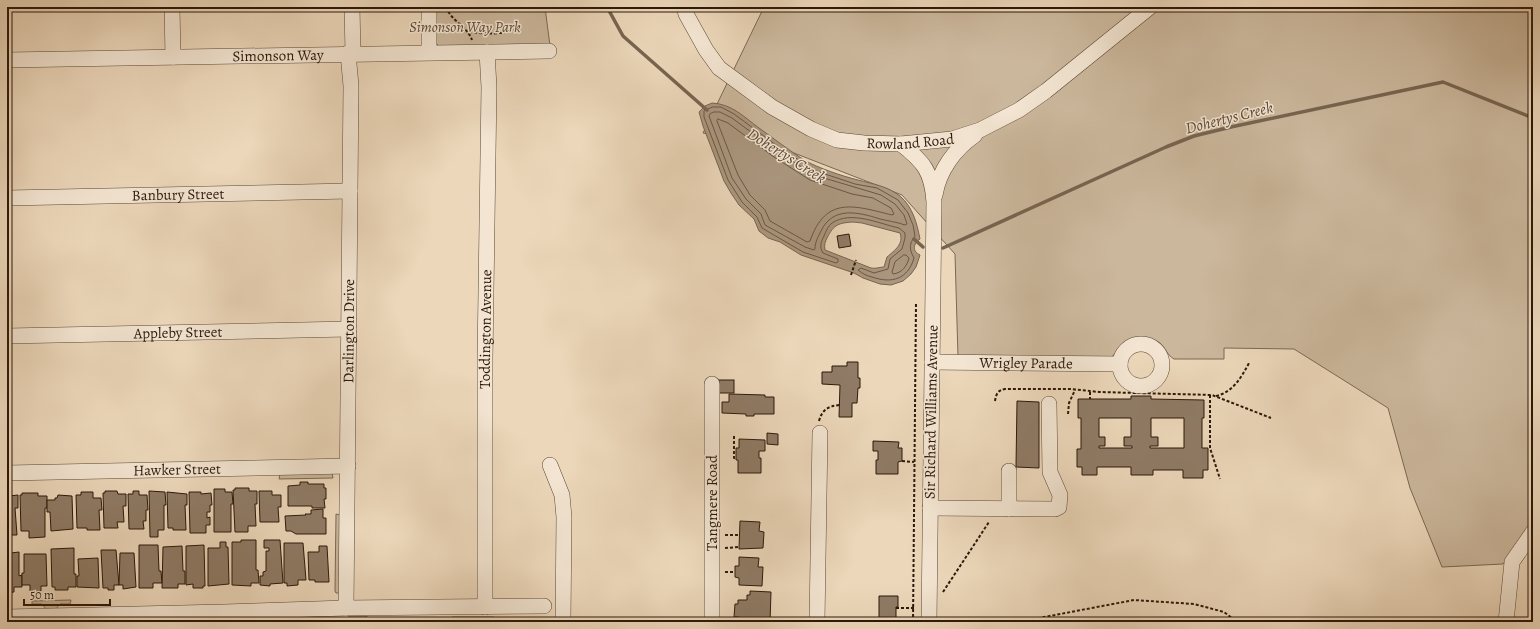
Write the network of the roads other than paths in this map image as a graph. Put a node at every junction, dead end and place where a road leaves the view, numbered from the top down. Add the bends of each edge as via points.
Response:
1 (172, 7) edge
2 (352, 7) edge
3 (430, 7) edge
4 (684, 7) edge
5 (1150, 7) edge
6 (549, 50) dead end
7 (429, 52) junction
8 (480, 52) junction
9 (351, 53) junction
10 (173, 57) junction
11 (7, 60) edge
12 (980, 130) junction
13 (901, 144) junction
14 (350, 192) junction
15 (7, 198) edge
16 (934, 202) junction
17 (349, 329) junction
18 (7, 336) edge
19 (932, 362) junction
20 (1120, 364) dead end
21 (712, 384) dead end
22 (1049, 404) dead end
23 (820, 433) road end
24 (550, 465) dead end
25 (348, 466) junction
26 (1009, 471) dead end
27 (7, 473) edge
28 (930, 508) junction
29 (1004, 509) junction
30 (1533, 532) edge
31 (544, 606) dead end
32 (485, 607) junction
33 (346, 608) junction
34 (300, 616) edge
35 (7, 617) edge
36 (176, 617) edge
37 (52, 619) edge
38 (563, 622) edge
39 (712, 622) edge
40 (817, 622) edge
41 (929, 622) edge
42 (1506, 622) edge

1 - 10 street
2 - 9 street, Darlington Drive
3 - 7 street
4 - 13 street, Rowland Road via 706,50 719,68 772,107 837,140 864,144
5 - 12 street, Rowland Road via 1019,110
6 - 8 street, Simonson Way
7 - 8 street, Simonson Way
7 - 9 street, Simonson Way
8 - 32 street, Toddington Avenue via 489,87
9 - 10 street, Simonson Way
9 - 14 street, Darlington Drive
10 - 11 street, Simonson Way
12 - 13 street, Rowland Road via 952,139
12 - 16 street via 950,158 941,175
13 - 16 street via 917,156 925,168 933,188
14 - 15 street, Banbury Street
14 - 17 street, Darlington Drive
16 - 19 street, Sir Richard Williams Avenue
17 - 18 street, Appleby Street
17 - 25 street, Darlington Drive
19 - 20 street, Wrigley Parade
19 - 28 street, Sir Richard Williams Avenue
21 - 39 street, Tangmere Road
22 - 29 street via 1050,472 1060,495 1059,507
23 - 40 street
24 - 38 street via 562,496 564,517
25 - 27 street, Hawker Street
25 - 33 street, Darlington Drive
26 - 29 street
28 - 29 street
28 - 41 street, Sir Richard Williams Avenue
30 - 42 street via 1512,562
31 - 32 street
32 - 33 street
33 - 34 street
34 - 36 street
35 - 37 street
36 - 37 street

